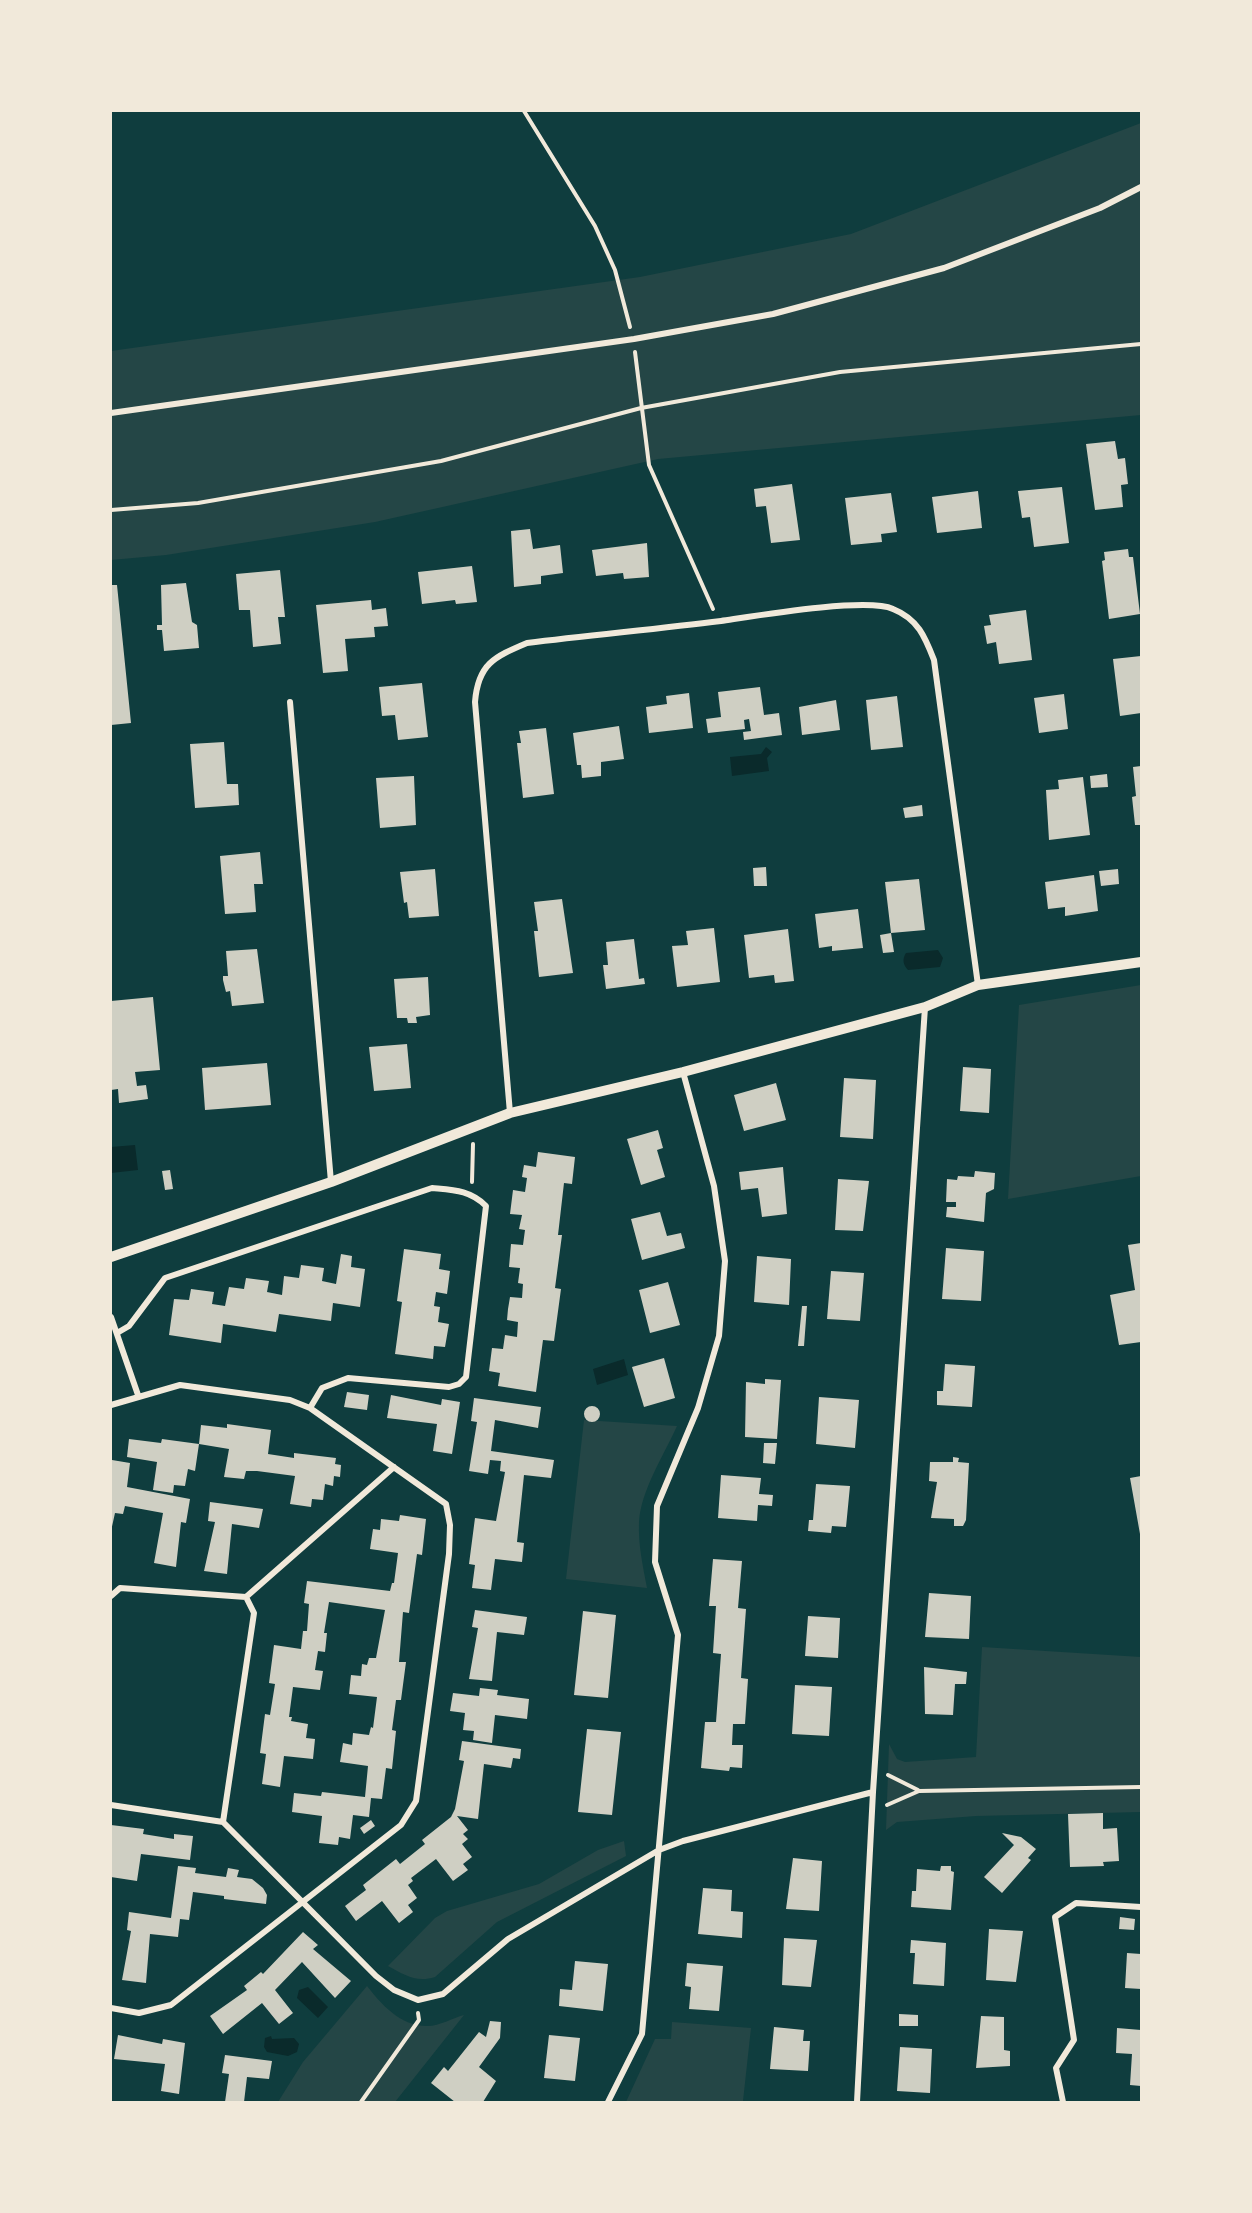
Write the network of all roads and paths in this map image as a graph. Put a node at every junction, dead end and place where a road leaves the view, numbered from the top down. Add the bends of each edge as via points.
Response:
1 (524, 111) edge
2 (1141, 187) edge
3 (634, 339) junction
4 (1141, 344) edge
5 (641, 408) junction
6 (111, 412) edge
7 (111, 510) edge
8 (719, 621) junction
9 (290, 702) dead end
10 (1141, 962) edge
11 (978, 985) junction
12 (925, 1007) junction
13 (683, 1072) junction
14 (510, 1113) junction
15 (473, 1127) junction
16 (332, 1182) junction
17 (471, 1195) junction
18 (111, 1257) edge
19 (111, 1317) edge
20 (117, 1333) junction
21 (138, 1395) junction
22 (111, 1405) edge
23 (310, 1408) junction
24 (394, 1467) junction
25 (111, 1596) edge
26 (246, 1597) junction
27 (875, 1768) junction
28 (1141, 1786) edge
29 (919, 1791) junction
30 (873, 1792) junction
31 (111, 1805) edge
32 (873, 1811) junction
33 (223, 1822) junction
34 (659, 1850) junction
35 (303, 1902) junction
36 (1141, 1907) edge
37 (418, 2000) junction
38 (111, 2008) edge
39 (361, 2102) edge
40 (608, 2102) edge
41 (857, 2102) edge
42 (1062, 2102) edge

1 - 3 path via 595,226 615,270
2 - 3 street via 1100,208 944,268 773,314
3 - 5 path
3 - 6 street
4 - 5 path via 840,372
5 - 7 path via 441,461 198,503
5 - 8 path via 650,465
8 - 11 street via 869,606 891,608 922,630 934,660
8 - 14 street via 527,643 483,667 475,702
9 - 16 street
10 - 11 street
11 - 12 street
12 - 13 street
12 - 27 street
13 - 14 street
13 - 34 street via 714,1186 725,1261 716,1346 699,1408 657,1506 655,1562 678,1635
14 - 15 street
15 - 16 street
15 - 17 path
16 - 18 street
17 - 20 street via 432,1188 165,1278 129,1326
17 - 23 street via 486,1206 466,1377 448,1387 348,1378 322,1388
19 - 20 street
20 - 21 street
21 - 22 street
21 - 23 street via 180,1385 290,1400
23 - 24 street
24 - 26 street
24 - 35 street via 446,1504 450,1525 416,1801 401,1825
25 - 26 street via 120,1588
26 - 33 street via 254,1613
27 - 29 path
27 - 30 street
28 - 29 path
29 - 32 path
30 - 32 street
30 - 34 street via 683,1840
31 - 33 street
32 - 41 street
33 - 35 street
34 - 37 street via 508,1939 443,1994
34 - 40 street via 642,2034
35 - 37 street via 376,1976 394,1990
35 - 38 street via 171,2005 139,2013
36 - 42 street via 1076,1903 1055,1917 1074,2040 1056,2068
37 - 39 path via 419,2020

